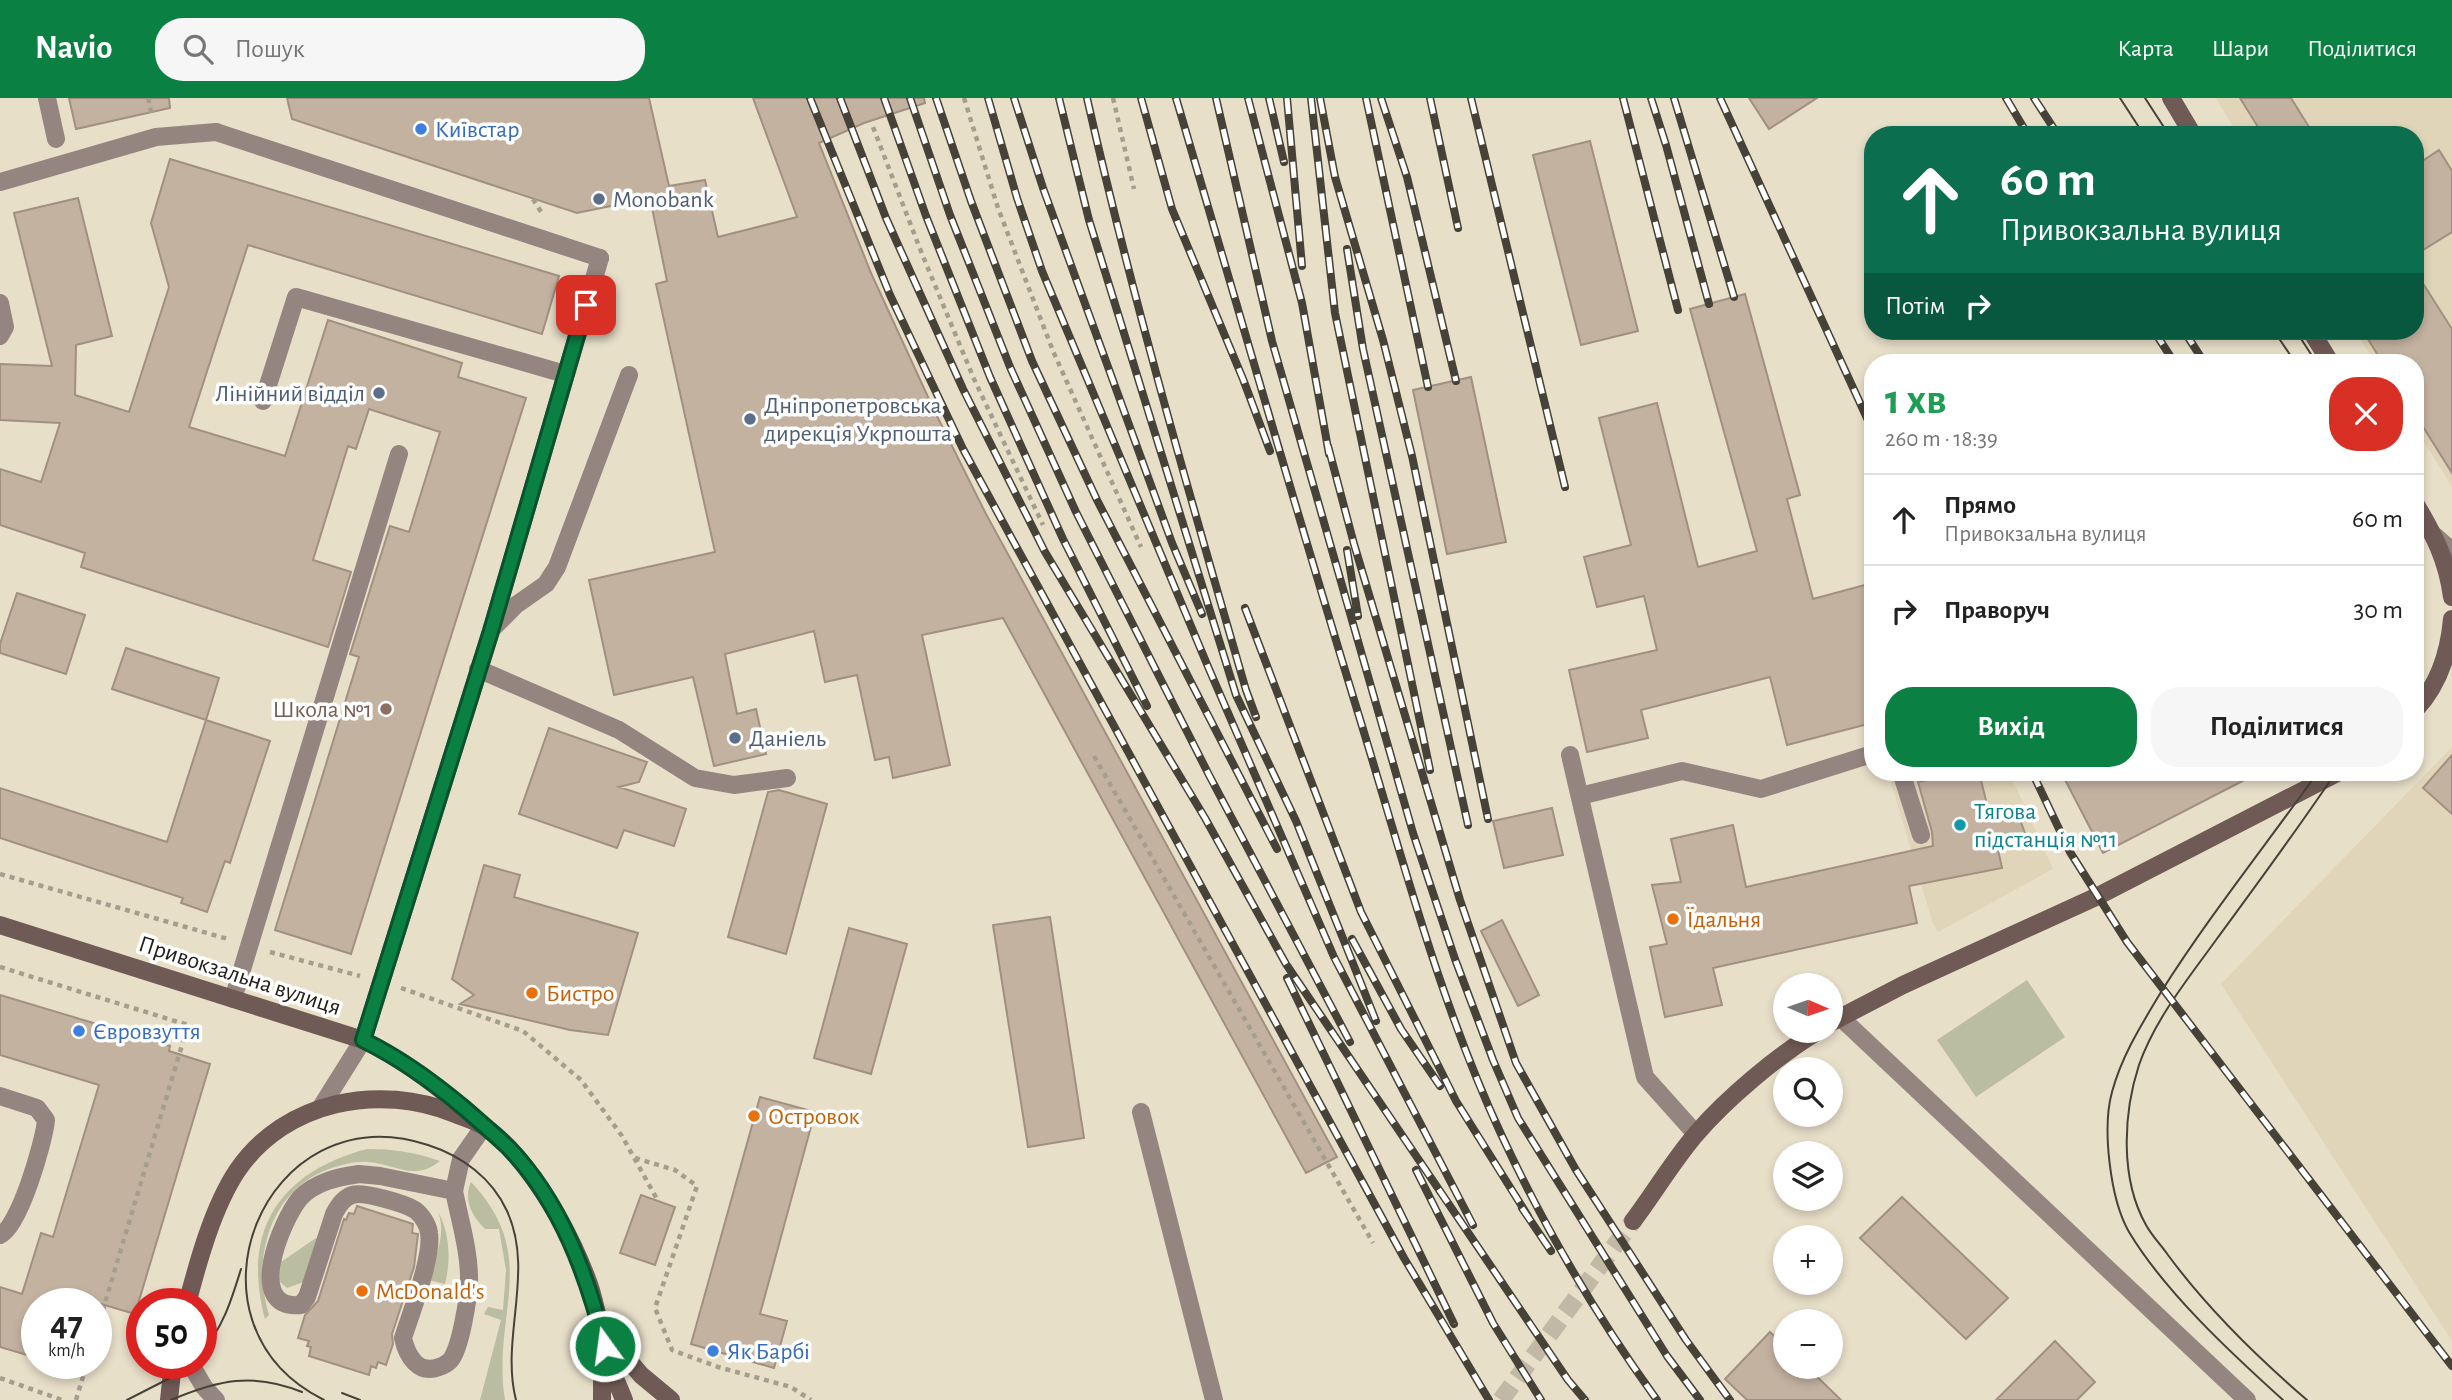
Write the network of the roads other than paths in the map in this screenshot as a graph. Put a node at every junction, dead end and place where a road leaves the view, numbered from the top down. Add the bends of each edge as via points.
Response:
1 (47, 98) edge
2 (2171, 98) edge
3 (2188, 126) edge
4 (56, 139) dead end
5 (0, 182) edge
6 (0, 303) edge
7 (0, 337) edge
8 (565, 374) junction
9 (629, 375) dead end
10 (263, 401) dead end
11 (399, 453) dead end
12 (2424, 518) edge
13 (2435, 536) junction
14 (2452, 551) edge
15 (2452, 597) edge
16 (2452, 619) edge
17 (491, 631) junction
18 (478, 669) junction
19 (2424, 696) edge
20 (1570, 755) dead end
21 (1864, 756) edge
22 (787, 778) dead end
23 (1904, 781) edge
24 (2322, 781) edge
25 (1580, 796) junction
26 (1921, 835) dead end
27 (0, 925) edge
28 (233, 999) junction
29 (1843, 1016) edge
30 (1843, 1027) edge
31 (363, 1040) junction
32 (1799, 1043) edge
33 (0, 1097) edge
34 (321, 1108) junction
35 (1141, 1112) dead end
36 (484, 1126) junction
37 (1696, 1134) junction
38 (454, 1191) junction
39 (1633, 1222) tunnel mouth
40 (0, 1235) edge
41 (192, 1288) edge
42 (600, 1326) junction
43 (171, 1379) edge
44 (199, 1379) edge
45 (169, 1400) edge
46 (216, 1400) edge
47 (602, 1400) edge
48 (624, 1400) edge
49 (671, 1400) edge
50 (1214, 1400) edge
51 (2247, 1400) edge

1 - 4 street
2 - 3 main road
5 - 8 street via 156,137 216,132 600,258
6 - 7 street via 5,327
8 - 10 street via 296,297
8 - 17 street
9 - 17 street via 557,567 546,584 516,605
11 - 28 street
12 - 13 main road
13 - 14 street
13 - 15 main road
16 - 19 main road via 2441,670
17 - 18 street
18 - 22 street via 619,730 695,778 734,785
18 - 31 street
20 - 25 street
21 - 25 street via 1760,789 1682,771
23 - 26 street
24 - 29 main road via 2098,896
25 - 37 street via 1645,1077
27 - 28 main road, Привокзальна вулиця
28 - 31 main road, Привокзальна вулиця
30 - 51 street
31 - 34 street
31 - 36 main road, Привокзальна вулиця via 424,1075
32 - 37 main road
33 - 40 street via 37,1108 46,1120 14,1223
34 - 36 main road via 350,1100 406,1101
34 - 41 main road via 261,1144 237,1171 210,1226
35 - 50 street
36 - 38 street via 461,1159
36 - 42 main road, Привокзальна вулиця via 526,1168 553,1208 589,1285
37 - 39 main road
38 - 38 street via 469,1283 463,1324 452,1358 444,1365 417,1366 405,1349 403,1338 430,1247 429,1230 415,1210 364,1194 353,1195 341,1202 334,1214 301,1305 277,1301 271,1292 271,1268 288,1217 300,1198 316,1186 359,1174
42 - 47 main road
42 - 48 main road
42 - 49 main road via 641,1374
43 - 45 main road
44 - 46 street

